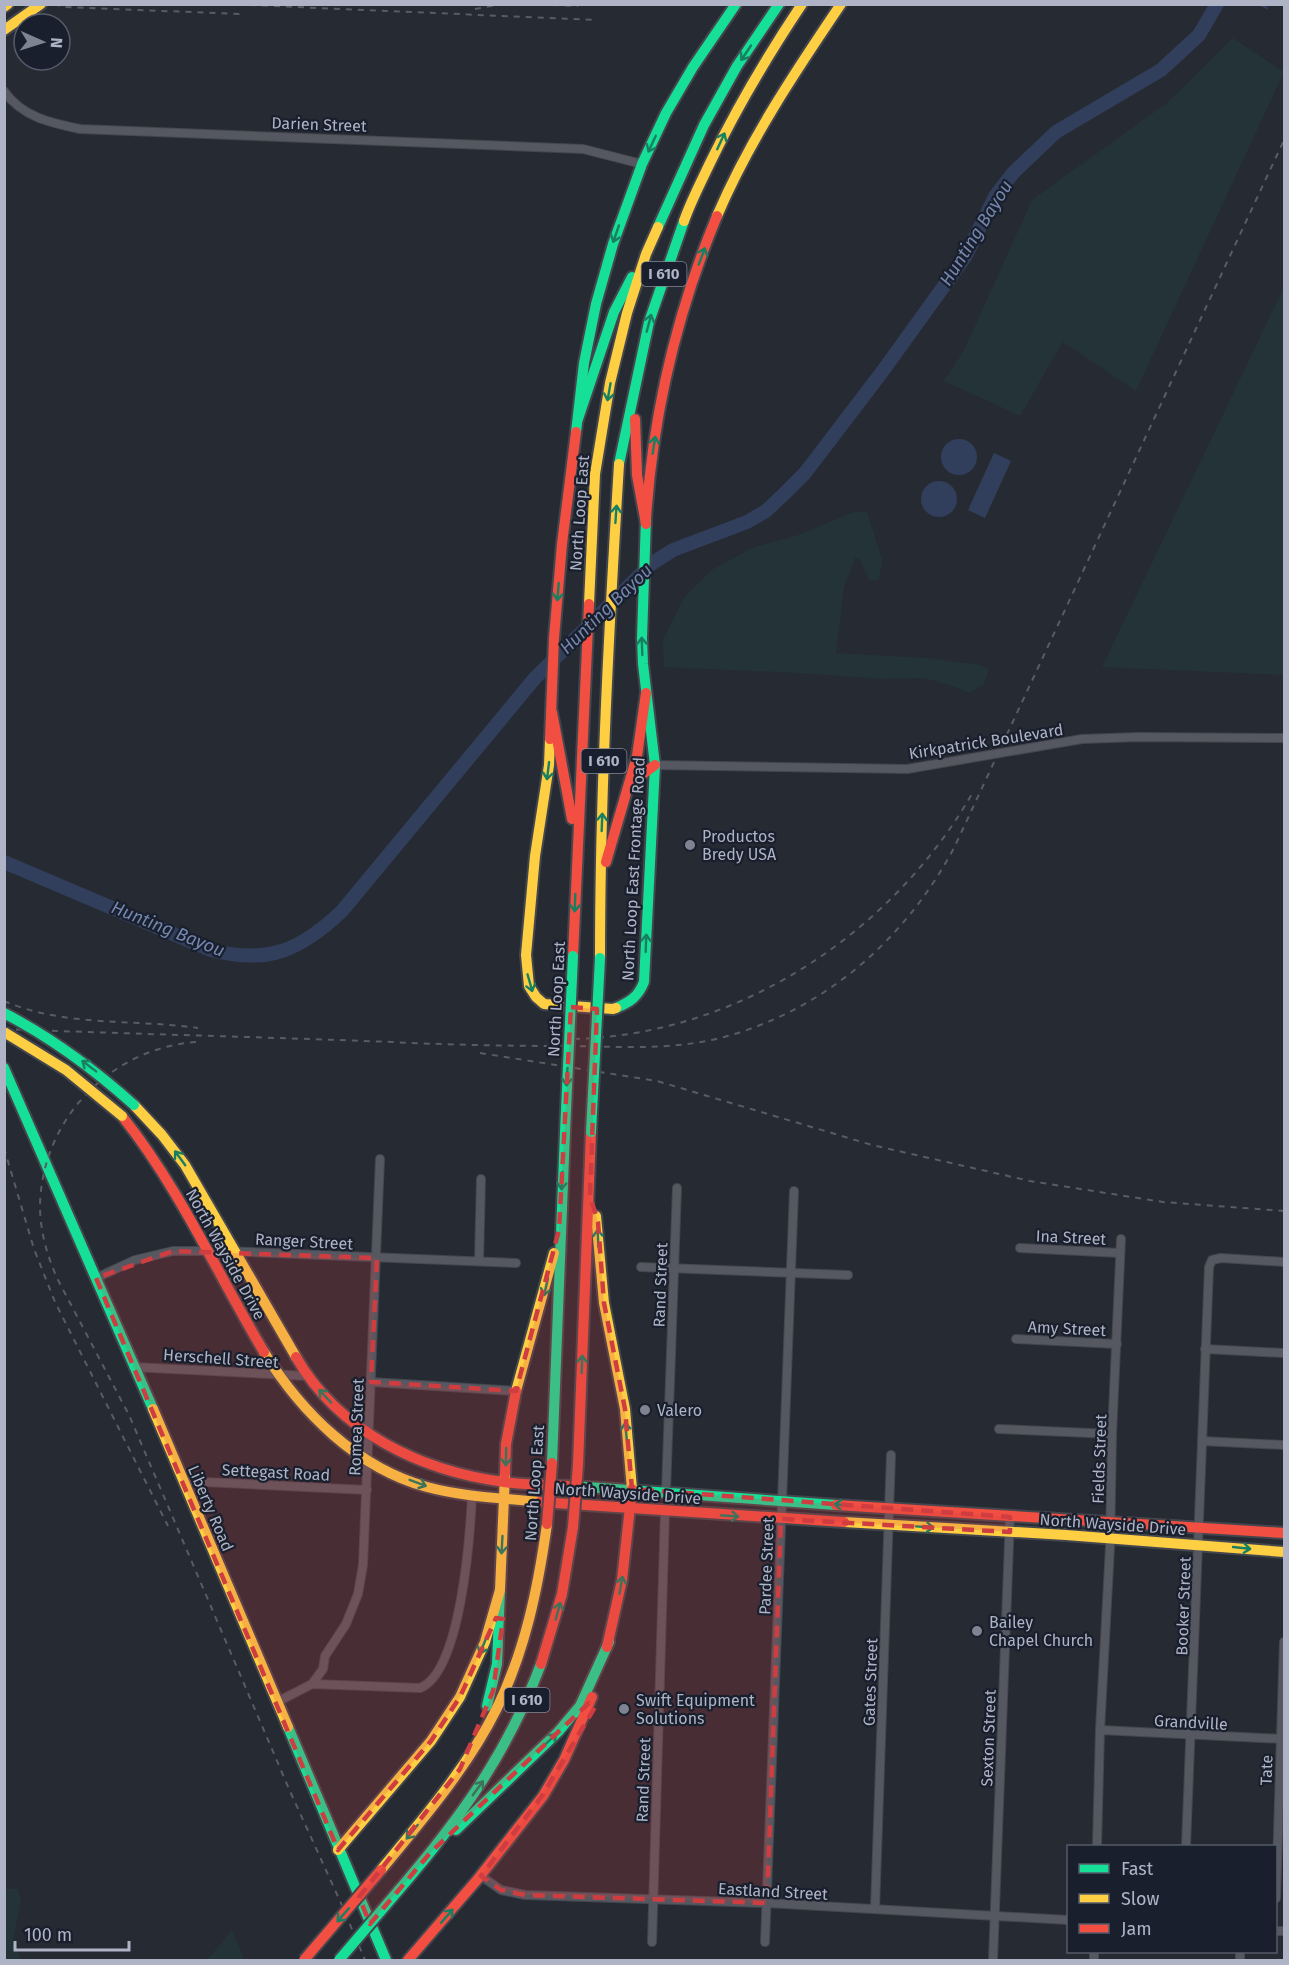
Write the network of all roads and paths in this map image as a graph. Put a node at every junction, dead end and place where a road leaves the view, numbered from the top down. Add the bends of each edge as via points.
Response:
1 (8, 4) edge
2 (41, 4) edge
3 (736, 4) edge
4 (779, 4) edge
5 (802, 4) edge
6 (841, 4) edge
7 (4, 7) edge
8 (4, 30) edge
9 (4, 91) edge
10 (642, 164) junction
11 (646, 254) junction
12 (634, 386) junction
13 (578, 419) junction
14 (646, 524) junction
15 (646, 693) junction
16 (552, 712) junction
17 (1284, 738) edge
18 (655, 765) junction
19 (626, 795) junction
20 (578, 849) junction
21 (600, 880) junction
22 (4, 1013) edge
23 (4, 1032) edge
24 (4, 1068) edge
25 (380, 1159) dead end
26 (481, 1179) dead end
27 (677, 1188) dead end
28 (794, 1191) dead end
29 (590, 1196) junction
30 (559, 1230) junction
31 (1121, 1239) dead end
32 (1020, 1248) dead end
33 (208, 1251) junction
34 (236, 1251) junction
35 (1120, 1253) junction
36 (377, 1258) junction
37 (479, 1261) junction
38 (1284, 1262) edge
39 (516, 1263) dead end
40 (640, 1267) dead end
41 (675, 1269) junction
42 (790, 1274) junction
43 (848, 1275) dead end
44 (96, 1278) junction
45 (1016, 1339) dead end
46 (1117, 1344) junction
47 (1205, 1349) junction
48 (1284, 1353) edge
49 (134, 1367) junction
50 (280, 1376) junction
51 (307, 1377) junction
52 (371, 1382) junction
53 (516, 1391) junction
54 (999, 1429) dead end
55 (1112, 1434) junction
56 (368, 1435) junction
57 (1202, 1441) junction
58 (1284, 1445) edge
59 (891, 1455) dead end
60 (369, 1459) junction
61 (184, 1481) junction
62 (505, 1482) junction
63 (632, 1489) junction
64 (367, 1490) junction
65 (666, 1491) junction
66 (472, 1496) junction
67 (504, 1499) junction
68 (782, 1499) junction
69 (630, 1509) junction
70 (889, 1509) junction
71 (665, 1511) junction
72 (1010, 1516) junction
73 (781, 1519) junction
74 (1110, 1522) junction
75 (889, 1525) junction
76 (1199, 1528) junction
77 (1010, 1532) junction
78 (1284, 1533) edge
79 (1111, 1538) junction
80 (1198, 1544) junction
81 (1284, 1552) edge
82 (500, 1590) junction
83 (609, 1642) junction
84 (1284, 1642) edge
85 (312, 1684) junction
86 (277, 1702) junction
87 (1100, 1730) junction
88 (1191, 1736) junction
89 (1282, 1739) edge
90 (460, 1769) junction
91 (1097, 1845) edge
92 (1186, 1845) edge
93 (338, 1850) junction
94 (431, 1852) junction
95 (1277, 1853) edge
96 (481, 1875) junction
97 (653, 1899) junction
98 (767, 1904) junction
99 (875, 1909) junction
100 (995, 1915) junction
101 (1067, 1920) edge
102 (652, 1942) dead end
103 (765, 1942) dead end
104 (304, 1960) edge
105 (339, 1960) edge
106 (386, 1960) edge
107 (408, 1960) edge
108 (993, 1960) edge

1 - 7 main road
2 - 8 main road
3 -> 10 main road, North Loop East Frontage Road via 693,67
4 -> 11 main road, North Loop East / I 610 via 737,66 704,125
12 -> 5 main road, I 610 via 649,322 690,205 730,122
14 -> 6 main road, North Loop East Frontage Road via 649,479 664,390 696,272 742,162
9 - 10 street, Darien Street via 20,109 53,124 80,129 582,149
10 -> 13 main road, North Loop East Frontage Road via 596,304
11 - 13 main road via 620,298
11 -> 20 main road, North Loop East / I 610 via 617,352 595,474
12 - 14 main road via 637,475
21 -> 12 main road, I 610 via 619,461
13 -> 16 main road, North Loop East Frontage Road via 562,544
15 -> 14 main road, North Loop East Frontage Road via 642,647
15 - 18 main road, North Loop East Frontage Road
15 - 19 main road via 642,730
16 -> 18 main road, North Loop East Frontage Road via 526,955 529,986 544,1004 613,1009 632,1001 641,990
16 - 20 main road
17 - 18 street, Kirkpatrick Boulevard via 1082,739 906,769
18 - 19 main road via 635,780
19 - 21 main road
20 -> 30 main road, North Loop East / I 610, bridge
21 - 29 main road, I 610, bridge
34 -> 22 main road, North Wayside Drive, bridge via 185,1165 134,1105 67,1050
23 - 33 main road, North Wayside Drive, bridge via 64,1067 122,1116 158,1164
24 - 44 main road, Liberty Road
25 - 36 street, Romea Street
26 - 37 street
27 - 41 street, Rand Street
28 - 42 street, Pardee Street
63 -> 29 main road via 625,1409 604,1303 598,1222
94 -> 29 main road, I 610, bridge via 483,1783 526,1704 561,1600 569,1561 578,1465
30 -> 53 main road
30 - 90 main road, North Loop East / I 610, bridge via 552,1463 536,1595 516,1662 484,1732
31 - 35 street, Fields Street
32 - 35 street, Ina Street
33 - 34 street, Ranger Street
33 - 44 street, Ranger Street via 173,1251 135,1260
33 - 50 main road, North Wayside Drive via 254,1337
34 - 36 street, Ranger Street
34 - 51 main road, North Wayside Drive
35 - 46 street, Fields Street
36 - 37 street, Ranger Street
36 - 52 street, Romea Street
37 - 39 street, Ranger Street
38 - 47 street, Booker Street via 1212,1260
40 - 41 street
41 - 42 street
41 - 65 street, Rand Street
42 - 43 street
42 - 68 street, Pardee Street
44 - 49 main road, Liberty Road
45 - 46 street, Amy Street
46 - 55 street, Fields Street
47 - 48 street
47 - 57 street, Booker Street
49 - 50 street, Herschell Street
49 - 61 main road, Liberty Road
50 - 51 street, Herschell Street
50 - 60 main road, North Wayside Drive via 308,1411
56 -> 51 main road, North Wayside Drive
52 - 53 street
52 - 56 street, Romea Street
53 -> 62 main road via 506,1443
54 - 55 street
55 - 74 street, Fields Street
56 - 60 street, Romea Street
56 - 62 main road, North Wayside Drive via 418,1461
57 - 58 street
57 - 76 street, Booker Street
59 - 70 street, Gates Street
60 - 64 street, Romea Street
60 -> 66 main road, North Wayside Drive via 421,1485
61 - 64 street, Settegast Road
61 - 86 main road, Liberty Road
62 - 63 main road, North Wayside Drive
62 - 67 main road
63 - 65 main road, North Wayside Drive
63 - 69 main road
64 - 85 street, Romea Street via 358,1594
65 - 68 main road, North Wayside Drive
66 - 67 main road, North Wayside Drive
66 - 85 street via 463,1595 449,1646 433,1681 420,1688
67 - 69 main road, North Wayside Drive
67 -> 82 main road
70 -> 68 main road, North Wayside Drive
68 - 73 street, Pardee Street
69 - 71 main road, North Wayside Drive
83 -> 69 main road via 622,1580
70 - 72 main road, North Wayside Drive
70 - 75 street, Gates Street
71 -> 73 main road, North Wayside Drive
71 - 97 street, Rand Street
72 - 74 main road, North Wayside Drive
72 - 77 street, Sexton Street
73 - 75 main road, North Wayside Drive
73 - 98 street, Pardee Street
74 - 76 main road, North Wayside Drive
74 - 79 street, Fields Street
75 -> 77 main road, North Wayside Drive
75 - 99 street, Gates Street
76 - 78 main road, North Wayside Drive
76 - 80 street, Booker Street
77 - 79 main road, North Wayside Drive
77 - 100 street, Sexton Street
79 - 80 main road, North Wayside Drive
79 - 87 street, Fields Street
80 -> 81 main road, North Wayside Drive
80 - 88 street, Booker Street
82 - 90 main road via 499,1649 493,1691
82 -> 93 main road via 485,1642 460,1696 431,1741
94 -> 83 main road via 566,1723 580,1706
83 - 96 main road via 595,1689 568,1753 543,1796
84 - 89 street, Tate
85 - 86 street
86 - 93 main road, Liberty Road
87 - 88 street, Grandville
87 - 91 street, Fields Street
88 - 89 street, Grandville
88 - 92 street, Booker Street
89 - 95 street, Tate
90 -> 104 main road, North Loop East / I 610, bridge
93 - 106 main road, Liberty Road
94 - 105 main road, I 610, bridge
96 - 97 street, Eastland Street via 501,1890 525,1895
107 -> 96 main road
97 - 98 street, Eastland Street
97 - 102 street, Rand Street
98 - 99 street, Eastland Street
98 - 103 street, Pardee Street
99 - 100 street, Eastland Street
100 - 101 street, Eastland Street
100 - 108 street, Sexton Street

